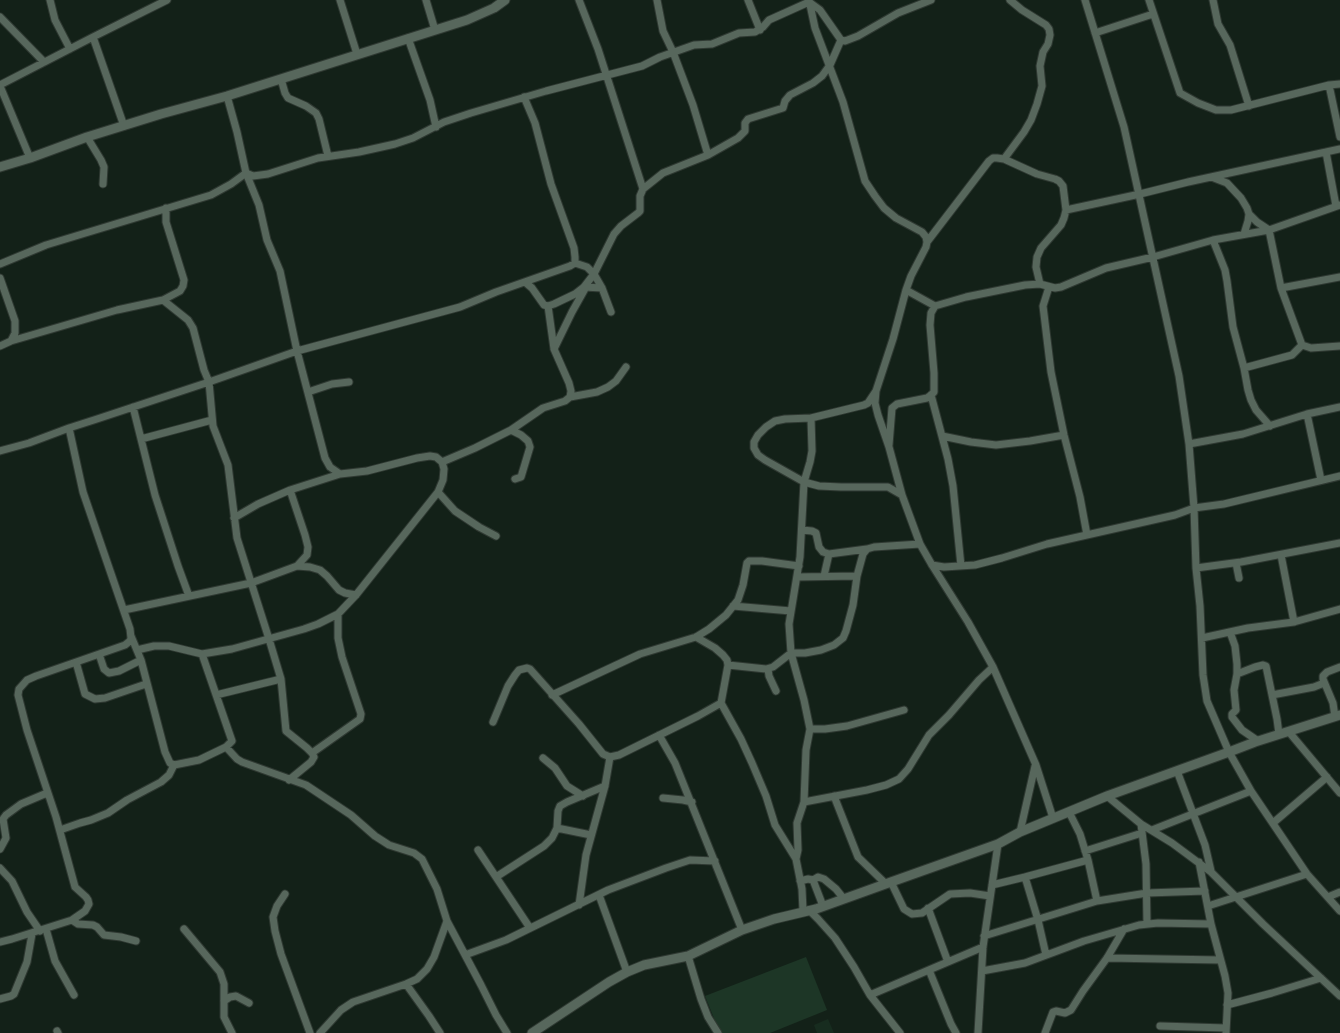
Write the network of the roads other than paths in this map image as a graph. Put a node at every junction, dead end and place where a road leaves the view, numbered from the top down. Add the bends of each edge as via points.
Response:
1 (50, 0) edge
2 (167, 0) edge
3 (340, 0) edge
4 (426, 0) edge
5 (505, 0) edge
6 (579, 0) edge
7 (657, 0) edge
8 (748, 0) edge
9 (931, 0) edge
10 (1010, 0) edge
11 (1085, 0) edge
12 (1149, 0) edge
13 (1213, 0) edge
14 (809, 1) edge
15 (1153, 14) junction
16 (0, 17) edge
17 (435, 30) junction
18 (760, 30) junction
19 (1095, 33) junction
20 (93, 37) junction
21 (408, 38) junction
22 (841, 40) junction
23 (70, 49) junction
24 (836, 50) junction
25 (673, 52) junction
26 (357, 54) junction
27 (826, 56) junction
28 (44, 62) junction
29 (830, 65) junction
30 (607, 74) junction
31 (281, 79) junction
32 (1340, 84) edge
33 (1329, 85) junction
34 (0, 86) edge
35 (227, 96) junction
36 (524, 97) junction
37 (1249, 106) junction
38 (124, 126) junction
39 (436, 127) junction
40 (87, 137) junction
41 (1340, 137) edge
42 (1340, 149) edge
43 (1326, 152) junction
44 (708, 155) junction
45 (328, 156) junction
46 (30, 158) junction
47 (1004, 159) junction
48 (0, 167) edge
49 (246, 173) junction
50 (1211, 177) junction
51 (103, 184) dead end
52 (643, 189) junction
53 (1140, 194) junction
54 (1338, 205) edge
55 (166, 208) junction
56 (1066, 210) junction
57 (1249, 214) junction
58 (1269, 230) junction
59 (1244, 234) junction
60 (1213, 240) junction
61 (927, 242) junction
62 (1153, 257) junction
63 (575, 262) junction
64 (2, 263) edge
65 (0, 269) edge
66 (594, 274) junction
67 (1340, 277) edge
68 (0, 278) edge
69 (525, 282) junction
70 (1040, 284) junction
71 (585, 287) junction
72 (1049, 287) junction
73 (602, 288) junction
74 (1281, 288) junction
75 (906, 290) junction
76 (163, 300) junction
77 (548, 306) junction
78 (935, 306) junction
79 (611, 312) dead end
80 (11, 341) junction
81 (1302, 345) junction
82 (0, 346) edge
83 (1340, 346) edge
84 (554, 349) junction
85 (297, 351) junction
86 (626, 367) dead end
87 (1244, 368) junction
88 (210, 382) junction
89 (349, 382) dead end
90 (876, 391) junction
91 (308, 392) junction
92 (931, 395) junction
93 (570, 397) junction
94 (133, 407) junction
95 (1340, 407) edge
96 (1307, 414) junction
97 (811, 418) junction
98 (212, 420) junction
99 (1270, 426) junction
100 (69, 428) junction
101 (511, 430) junction
102 (1064, 435) junction
103 (942, 436) junction
104 (141, 440) junction
105 (1189, 444) junction
106 (889, 447) junction
107 (0, 451) edge
108 (442, 462) junction
109 (340, 474) junction
110 (1340, 476) edge
111 (515, 479) dead end
112 (1321, 480) junction
113 (804, 482) junction
114 (290, 490) junction
115 (438, 492) junction
116 (902, 494) junction
117 (1194, 508) junction
118 (234, 518) junction
119 (802, 530) junction
120 (1087, 534) junction
121 (496, 536) dead end
122 (1340, 543) edge
123 (920, 544) junction
124 (867, 549) junction
125 (829, 554) junction
126 (1281, 555) junction
127 (1236, 563) junction
128 (932, 565) junction
129 (297, 566) junction
130 (799, 566) junction
131 (961, 566) junction
132 (1196, 568) junction
133 (824, 576) junction
134 (857, 576) junction
135 (797, 577) junction
136 (1239, 578) dead end
137 (251, 583) junction
138 (356, 595) junction
139 (188, 596) junction
140 (733, 606) junction
141 (1340, 609) edge
142 (124, 610) junction
143 (791, 612) junction
144 (338, 614) junction
145 (1294, 622) junction
146 (1230, 632) junction
147 (131, 636) junction
148 (696, 637) junction
149 (1202, 638) junction
150 (269, 639) junction
151 (137, 650) junction
152 (791, 653) junction
153 (99, 654) junction
154 (202, 654) junction
155 (141, 660) junction
156 (76, 662) junction
157 (728, 665) junction
158 (993, 667) junction
159 (1340, 667) edge
160 (768, 669) junction
161 (1237, 674) junction
162 (281, 678) junction
163 (1324, 683) junction
164 (146, 684) junction
165 (776, 691) dead end
166 (216, 695) junction
167 (552, 695) junction
168 (1272, 695) junction
169 (720, 703) junction
170 (904, 710) dead end
171 (1338, 716) edge
172 (493, 722) dead end
173 (810, 729) junction
174 (1289, 732) junction
175 (1279, 734) junction
176 (659, 735) junction
177 (1258, 741) junction
178 (226, 747) junction
179 (1229, 752) junction
180 (312, 753) junction
181 (610, 757) junction
182 (543, 758) dead end
183 (174, 765) junction
184 (1036, 765) junction
185 (1177, 771) junction
186 (1327, 777) junction
187 (289, 780) junction
188 (605, 786) junction
189 (1251, 790) junction
190 (47, 792) junction
191 (1340, 792) edge
192 (582, 796) junction
193 (834, 796) junction
194 (1107, 796) junction
195 (663, 798) dead end
196 (692, 802) junction
197 (804, 802) junction
198 (1069, 812) junction
199 (1194, 814) junction
200 (1053, 818) junction
201 (1273, 823) junction
202 (1141, 824) junction
203 (557, 828) junction
204 (60, 830) junction
205 (1152, 830) junction
206 (1020, 832) junction
207 (1142, 833) junction
208 (591, 835) junction
209 (998, 844) junction
210 (0, 849) edge
211 (478, 850) dead end
212 (1085, 851) junction
213 (796, 859) junction
214 (1088, 860) junction
215 (715, 861) junction
216 (1200, 862) junction
217 (2, 872) edge
218 (1211, 872) junction
219 (1307, 874) junction
220 (496, 877) junction
221 (1025, 877) junction
222 (813, 880) junction
223 (800, 881) junction
224 (888, 883) junction
225 (992, 885) junction
226 (1205, 891) junction
227 (1340, 892) edge
228 (1147, 893) junction
229 (285, 894) dead end
230 (599, 895) junction
231 (990, 896) junction
232 (1237, 897) junction
233 (1328, 897) junction
234 (844, 899) junction
235 (1098, 901) junction
236 (579, 905) junction
237 (823, 906) junction
238 (1208, 906) junction
239 (928, 908) junction
240 (806, 911) junction
241 (1340, 911) edge
242 (72, 920) junction
243 (1038, 920) junction
244 (447, 921) junction
245 (1147, 924) junction
246 (1211, 924) junction
247 (530, 928) junction
248 (184, 929) dead end
249 (1124, 929) junction
250 (43, 930) junction
251 (742, 930) junction
252 (32, 934) junction
253 (984, 936) junction
254 (136, 941) dead end
255 (0, 942) edge
256 (983, 947) junction
257 (465, 955) junction
258 (688, 956) junction
259 (1046, 956) junction
260 (1107, 958) junction
261 (1220, 960) junction
262 (948, 962) junction
263 (929, 970) junction
264 (982, 971) junction
265 (627, 972) junction
266 (1321, 978) junction
267 (406, 984) junction
268 (74, 995) dead end
269 (870, 995) junction
270 (1340, 996) edge
271 (0, 999) edge
272 (224, 1001) junction
273 (249, 1003) dead end
274 (1227, 1005) junction
275 (1160, 1026) dead end
276 (1226, 1031) edge
277 (232, 1033) edge
278 (310, 1033) edge
279 (320, 1033) edge
280 (440, 1033) edge
281 (507, 1033) edge
282 (532, 1033) edge
283 (718, 1033) edge
284 (900, 1033) edge
285 (956, 1033) edge
286 (978, 1033) edge
287 (1045, 1033) edge

1 - 23 street via 55,20
2 - 20 street
3 - 26 street
4 - 17 street
5 - 17 street via 467,20
6 - 30 street
7 - 25 street via 663,31
8 - 18 street
9 - 22 street via 898,13 858,36
10 - 47 street via 1046,25 1050,35 1040,66 1042,86 1037,104 1024,132
11 - 19 street
12 - 15 street
13 - 37 street via 1218,24 1230,45
14 - 18 street via 769,20
14 - 22 street via 820,10
14 - 27 street via 815,28
15 - 19 street
15 - 37 street via 1180,93 1216,110
16 - 28 street
17 - 21 street
18 - 25 street via 739,33 712,44 694,45
19 - 53 street via 1124,127
20 - 23 street
20 - 38 street
21 - 26 street
21 - 39 street via 428,94
22 - 24 street
23 - 28 street
24 - 27 street
24 - 29 street
25 - 30 street via 642,66
25 - 44 street
26 - 31 street
27 - 29 street
28 - 34 street
29 - 44 street via 818,79 790,95 783,108 748,119 743,134
29 - 61 street via 865,180 884,208 896,218 922,232
30 - 36 street
30 - 52 street
31 - 35 street
31 - 45 street via 288,98 316,113
32 - 33 street
33 - 37 street
33 - 41 street
34 - 46 street
35 - 38 street
35 - 49 street
36 - 39 street via 452,118
36 - 63 street via 535,123 551,184 574,248
38 - 40 street
39 - 45 street via 395,144
40 - 46 street
40 - 51 street via 104,167
42 - 43 street
43 - 50 street
43 - 54 street
44 - 52 street via 663,174
45 - 49 street via 268,174 254,176
46 - 48 street
47 - 56 street via 1060,181 1064,190
47 - 61 street via 989,161
49 - 55 street via 212,195
49 - 85 street via 259,205 267,240 280,271
50 - 53 street
50 - 57 street via 1227,183 1241,198
52 - 66 street via 640,196 640,211 614,234
53 - 56 street
53 - 62 street
54 - 58 street
55 - 64 street via 46,245
55 - 76 street via 166,222 184,280 180,291
56 - 70 street via 1061,225 1041,248 1037,257 1036,267
57 - 58 street
57 - 59 street
58 - 59 street
58 - 74 street
59 - 60 street
60 - 62 street
60 - 87 street via 1226,275 1233,327
61 - 75 street
62 - 72 street via 1106,268 1061,288
62 - 105 street via 1179,376
63 - 66 street via 587,267
63 - 69 street via 565,269
64 - 65 street
66 - 71 street
66 - 73 street
67 - 74 street
68 - 80 street via 15,322 15,333
69 - 77 street via 544,305
69 - 85 street via 460,307
70 - 72 street
70 - 78 street via 1008,288
71 - 73 street
71 - 77 street
71 - 84 street
72 - 102 street via 1043,306 1044,319 1051,372
73 - 79 street
74 - 81 street
75 - 78 street
75 - 90 street
76 - 80 street via 117,310
76 - 88 street via 188,320 193,328 204,370
77 - 84 street
78 - 92 street via 931,313 930,325 934,386
80 - 82 street
81 - 83 street via 1311,348
81 - 87 street via 1292,355
84 - 93 street via 569,383
85 - 88 street
85 - 91 street
86 - 93 street via 608,387 597,392
87 - 99 street via 1251,400
88 - 94 street
88 - 98 street
89 - 91 street via 332,384
90 - 97 street via 864,405
90 - 106 street via 875,403
91 - 109 street via 324,458 330,467
92 - 103 street
92 - 106 street via 897,404 892,408
93 - 101 street via 543,408
94 - 100 street
94 - 104 street
95 - 96 street
96 - 99 street
96 - 112 street
97 - 113 street via 812,452
97 - 113 street via 774,421 754,442 758,455
98 - 104 street
98 - 118 street via 228,465
99 - 105 street
100 - 107 street
100 - 142 street via 83,492
101 - 108 street
101 - 111 street via 528,441 530,447 521,477
102 - 103 street via 996,445
102 - 120 street
103 - 131 street via 953,486
104 - 139 street via 154,495
105 - 117 street
106 - 116 street
108 - 109 street via 436,456 430,456
108 - 115 street via 443,480
109 - 114 street
110 - 112 street
112 - 117 street via 1224,504
113 - 116 street via 819,486 888,487
113 - 119 street
114 - 118 street
114 - 129 street via 308,547 307,555
115 - 121 street via 455,511 479,528
115 - 138 street
116 - 123 street
117 - 120 street
117 - 132 street
118 - 137 street via 237,538
119 - 125 street via 816,533 820,550
119 - 130 street
120 - 131 street via 975,565
122 - 126 street
123 - 124 street
123 - 128 street
124 - 125 street
124 - 134 street via 860,560
125 - 133 street
126 - 127 street
126 - 145 street
127 - 132 street
127 - 136 street
128 - 131 street
128 - 158 street
129 - 137 street
129 - 138 street via 320,570 339,590 345,594
130 - 135 street
130 - 140 street via 749,560 738,600
132 - 149 street
133 - 134 street
133 - 135 street
134 - 152 street via 853,605 843,638 821,650
135 - 143 street
137 - 139 street
137 - 150 street
138 - 144 street
139 - 142 street
140 - 143 street
140 - 148 street via 709,630
141 - 145 street
142 - 147 street
143 - 152 street
144 - 150 street via 311,626
144 - 180 street via 338,638 342,657 361,714 360,719
145 - 146 street
146 - 149 street
146 - 161 street via 1236,654
147 - 151 street
147 - 153 street via 130,641 125,644
148 - 157 street via 723,655
148 - 167 street via 640,654
149 - 179 street via 1207,701
150 - 154 street
150 - 162 street
151 - 154 street via 169,646
151 - 155 street
152 - 160 street
152 - 173 street
153 - 155 street via 104,669 109,673
153 - 156 street
154 - 166 street
155 - 164 street
156 - 164 street via 85,694 95,699
156 - 190 street via 32,678 19,689 18,695 27,730
157 - 160 street
157 - 169 street
158 - 184 street
158 - 193 street via 929,735 899,779 867,790
159 - 163 street via 1323,676
160 - 165 street
161 - 168 street via 1265,665
161 - 177 street via 1234,690 1236,710 1232,717 1242,730
162 - 166 street
162 - 180 street via 286,731
163 - 168 street
163 - 171 street
164 - 183 street via 165,752
166 - 178 street via 232,741
167 - 172 street via 530,669 523,668 508,686
167 - 181 street via 603,754
168 - 175 street
169 - 176 street
169 - 213 street via 752,763 775,825
170 - 173 street via 847,726
171 - 174 street
173 - 197 street via 806,750
174 - 175 street
174 - 186 street
175 - 177 street
176 - 181 street
176 - 196 street
177 - 179 street
178 - 183 street via 199,760
178 - 187 street via 242,762
179 - 185 street
179 - 189 street
180 - 187 street via 314,757 311,762
181 - 188 street
182 - 192 street via 555,768 567,786
183 - 204 street via 169,775 161,782 108,813
184 - 200 street
184 - 206 street
185 - 194 street
185 - 199 street
186 - 191 street
186 - 201 street
187 - 244 street via 306,785 351,815 389,845 422,858 437,889
188 - 192 street
188 - 208 street
189 - 199 street
189 - 201 street
190 - 204 street
190 - 210 street via 21,804 6,815 3,819 6,838
192 - 203 street via 560,806
193 - 197 street
193 - 224 street via 858,856
194 - 198 street
194 - 202 street
195 - 196 street
196 - 215 street
197 - 213 street via 797,823
198 - 200 street
198 - 212 street
199 - 205 street
199 - 218 street
200 - 206 street
201 - 219 street
202 - 205 street
202 - 207 street
203 - 208 street
203 - 220 street via 544,846
204 - 242 street via 75,886 89,904 85,911
205 - 216 street
206 - 209 street
207 - 212 street
207 - 228 street
208 - 236 street
209 - 224 street
209 - 225 street
211 - 220 street
212 - 214 street
213 - 223 street
214 - 221 street
214 - 235 street
215 - 230 street via 690,860
215 - 251 street
216 - 218 street
216 - 226 street
217 - 250 street via 12,880 27,912
218 - 232 street
219 - 232 street
219 - 233 street
220 - 247 street
221 - 225 street
221 - 243 street
222 - 223 street
222 - 234 street via 818,877 824,878
222 - 237 street
223 - 240 street
224 - 234 street
224 - 239 street via 904,909 912,914 922,913
225 - 231 street
226 - 228 street
226 - 238 street
227 - 233 street
228 - 235 street
228 - 245 street
229 - 278 street via 273,917 275,931
230 - 236 street
230 - 265 street
231 - 239 street via 950,894
231 - 253 street
232 - 238 street
232 - 266 street
233 - 241 street
234 - 237 street
235 - 243 street
236 - 247 street
237 - 240 street
238 - 246 street
239 - 262 street
240 - 251 street
240 - 269 street via 818,918 835,938
242 - 250 street
242 - 254 street via 78,924 93,925 104,935
243 - 253 street
243 - 259 street
244 - 257 street
244 - 267 street via 427,969 417,979
245 - 246 street
245 - 249 street
246 - 261 street
247 - 257 street
248 - 272 street via 220,972 224,984
249 - 259 street
249 - 260 street
250 - 252 street
250 - 268 street via 55,960
251 - 258 street
252 - 255 street
252 - 271 street via 27,962 14,994
253 - 256 street
256 - 262 street
256 - 264 street
257 - 281 street
258 - 265 street
258 - 283 street via 708,1017
259 - 264 street via 1025,963
260 - 261 street
260 - 287 street via 1071,1010 1065,1013 1056,1011 1052,1014
261 - 274 street via 1228,993
262 - 263 street
263 - 269 street
263 - 285 street
264 - 286 street
265 - 282 street
266 - 270 street
266 - 274 street
267 - 279 street via 353,1002 341,1010
267 - 280 street
269 - 284 street
272 - 273 street via 236,996
272 - 277 street via 224,1017
274 - 276 street
275 - 276 street

